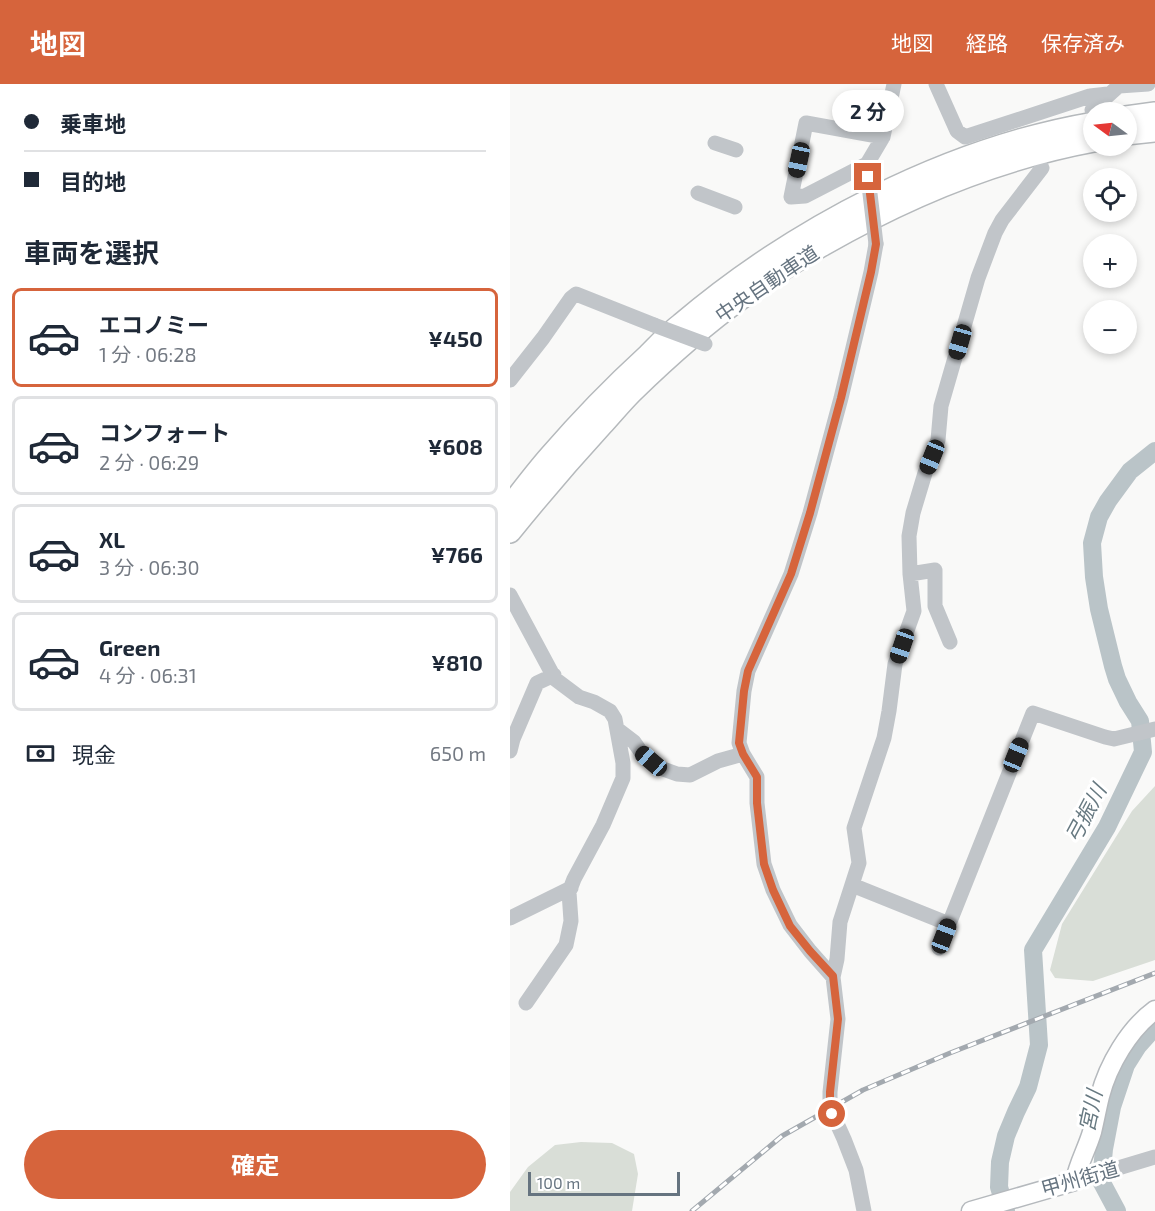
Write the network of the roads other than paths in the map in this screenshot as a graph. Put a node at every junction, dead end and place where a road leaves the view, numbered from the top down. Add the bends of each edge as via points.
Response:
1 (894, 84) edge
2 (936, 84) edge
3 (1148, 84) edge
4 (1116, 88) edge
5 (1104, 102) edge
6 (1155, 113) edge
7 (1137, 115) edge
8 (1083, 120) edge
9 (1155, 131) edge
10 (1137, 133) edge
11 (883, 137) junction
12 (715, 143) dead end
13 (1083, 143) edge
14 (736, 150) dead end
15 (1042, 168) dead end
16 (867, 171) junction
17 (698, 193) dead end
18 (735, 207) dead end
19 (705, 344) dead end
20 (510, 380) edge
21 (510, 506) edge
22 (510, 532) edge
23 (910, 574) junction
24 (510, 598) edge
25 (950, 642) dead end
26 (554, 675) junction
27 (617, 729) junction
28 (1155, 729) edge
29 (510, 751) edge
30 (743, 754) junction
31 (852, 885) junction
32 (571, 888) junction
33 (510, 918) edge
34 (949, 924) junction
35 (939, 948) dead end
36 (833, 976) junction
37 (526, 1003) dead end
38 (1155, 1010) edge
39 (1148, 1159) edge
40 (1079, 1179) junction
41 (864, 1211) edge
42 (971, 1211) edge

1 - 11 street
2 - 4 street via 957,131 965,137
3 - 4 street
4 - 5 street
6 - 7 highway
8 - 21 highway, 中央自動車道 via 944,165 833,219 779,251 680,324 612,387 548,457
9 - 10 highway
11 - 16 street
11 - 16 street via 806,123 791,197 805,196
12 - 14 street
13 - 22 highway, 中央自動車道 via 997,165 894,207 743,296 632,393
15 - 23 street via 1002,220 978,278 941,406 938,441 913,513
16 - 30 street, bridge via 876,244 871,272 810,513 791,574 748,671 739,743
17 - 18 street
19 - 20 street, bridge via 576,294
23 - 25 street via 935,570 935,606
23 - 31 street via 914,611 895,664 884,738 854,828 858,863
24 - 26 street
26 - 27 street via 579,697 610,711
26 - 29 street via 537,683
27 - 30 street via 651,761 677,774 690,775
27 - 32 street via 623,778
28 - 34 street via 1105,738 1033,713
30 - 36 street via 757,777 764,864 773,890 790,926
31 - 34 street
31 - 36 street via 840,922
32 - 33 street
32 - 37 street via 566,945
34 - 35 street
36 - 41 street via 838,1019 830,1108 856,1170
38 - 40 main road via 1125,1042 1108,1074 1092,1134 1076,1172
39 - 40 street, 甲州街道
40 - 42 main road, 甲州街道

